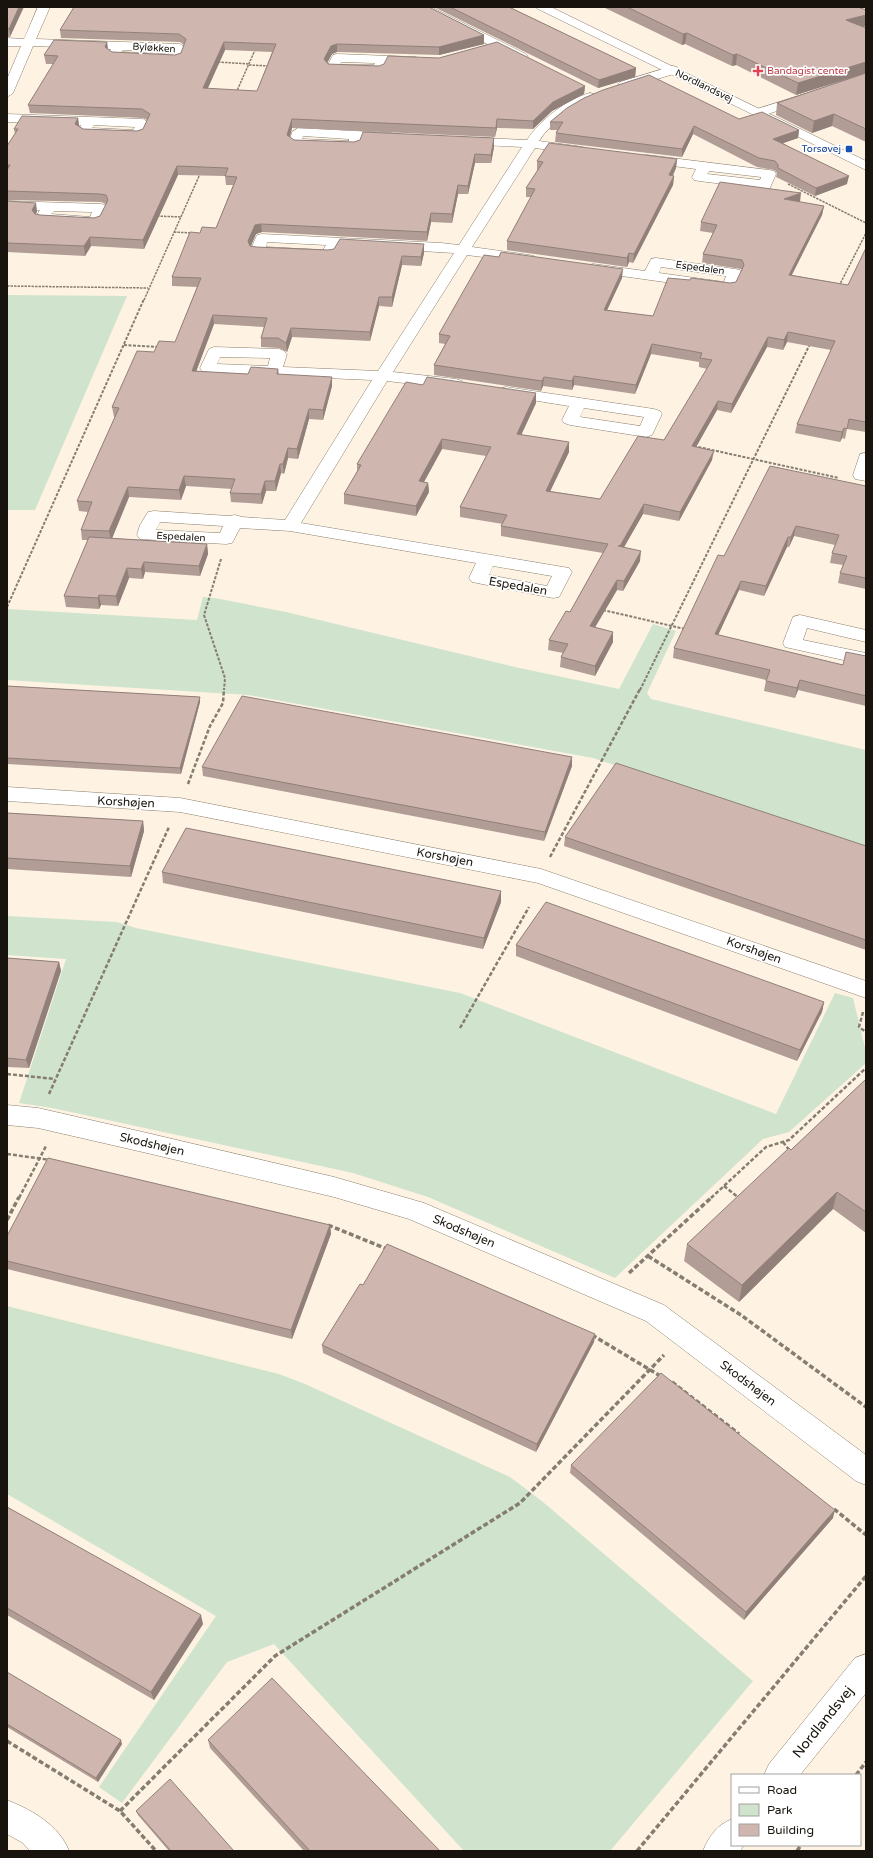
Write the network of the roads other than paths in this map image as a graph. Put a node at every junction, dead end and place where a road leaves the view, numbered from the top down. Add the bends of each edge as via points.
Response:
1 (44, 7) edge
2 (422, 7) edge
3 (542, 7) edge
4 (7, 42) edge
5 (30, 42) junction
6 (499, 45) junction
7 (484, 49) edge
8 (176, 58) edge
9 (382, 59) edge
10 (425, 61) edge
11 (534, 63) edge
12 (673, 70) junction
13 (583, 87) edge
14 (604, 91) junction
15 (7, 93) edge
16 (813, 95) edge
17 (758, 113) junction
18 (7, 118) edge
19 (90, 122) edge
20 (357, 135) edge
21 (404, 137) edge
22 (450, 139) edge
23 (531, 144) junction
24 (594, 152) edge
25 (633, 157) edge
26 (866, 166) edge
27 (769, 174) edge
28 (7, 204) edge
29 (50, 206) edge
30 (335, 242) edge
31 (463, 250) junction
32 (540, 260) edge
33 (578, 266) edge
34 (650, 276) junction
35 (274, 372) edge
36 (382, 377) junction
37 (579, 402) dead end
38 (866, 458) edge
39 (863, 475) edge
40 (235, 520) junction
41 (290, 526) junction
42 (487, 559) dead end
43 (866, 636) edge
44 (866, 659) edge
45 (7, 794) edge
46 (866, 990) edge
47 (7, 1115) edge
48 (866, 1472) edge
49 (866, 1669) edge
50 (781, 1774) edge
51 (7, 1816) edge
52 (731, 1836) edge
53 (53, 1851) edge
54 (719, 1851) edge

1 - 5 street
2 - 6 street
3 - 12 street, Nordlandsvej
4 - 5 street, Byløkken
5 - 8 street, Byløkken via 180,48
5 - 15 street
6 - 7 street
6 - 11 street
9 - 10 street
12 - 14 street
12 - 17 street, Nordlandsvej
13 - 14 street
14 - 23 street via 557,114 541,128
16 - 17 street
17 - 26 street, Nordlandsvej
18 - 19 street
20 - 21 street
22 - 23 street
23 - 24 street
23 - 31 street
25 - 27 street
28 - 29 street
30 - 31 street
31 - 32 street
31 - 36 street
33 - 34 street, Espedalen
34 - 34 street, Espedalen via 656,262 735,273 729,287
35 - 36 street
36 - 37 street via 404,377
36 - 41 street
38 - 39 street
40 - 40 street, Espedalen via 154,516 146,535 226,539
40 - 41 street, Espedalen
41 - 42 street, Espedalen
43 - 44 street via 800,621 792,643
45 - 46 street, Korshøjen via 180,805 541,876
47 - 48 street, Skodshøjen via 38,1118 147,1143 334,1187 408,1208 655,1313
49 - 50 street, Nordlandsvej
51 - 53 street via 34,1832
52 - 54 street

